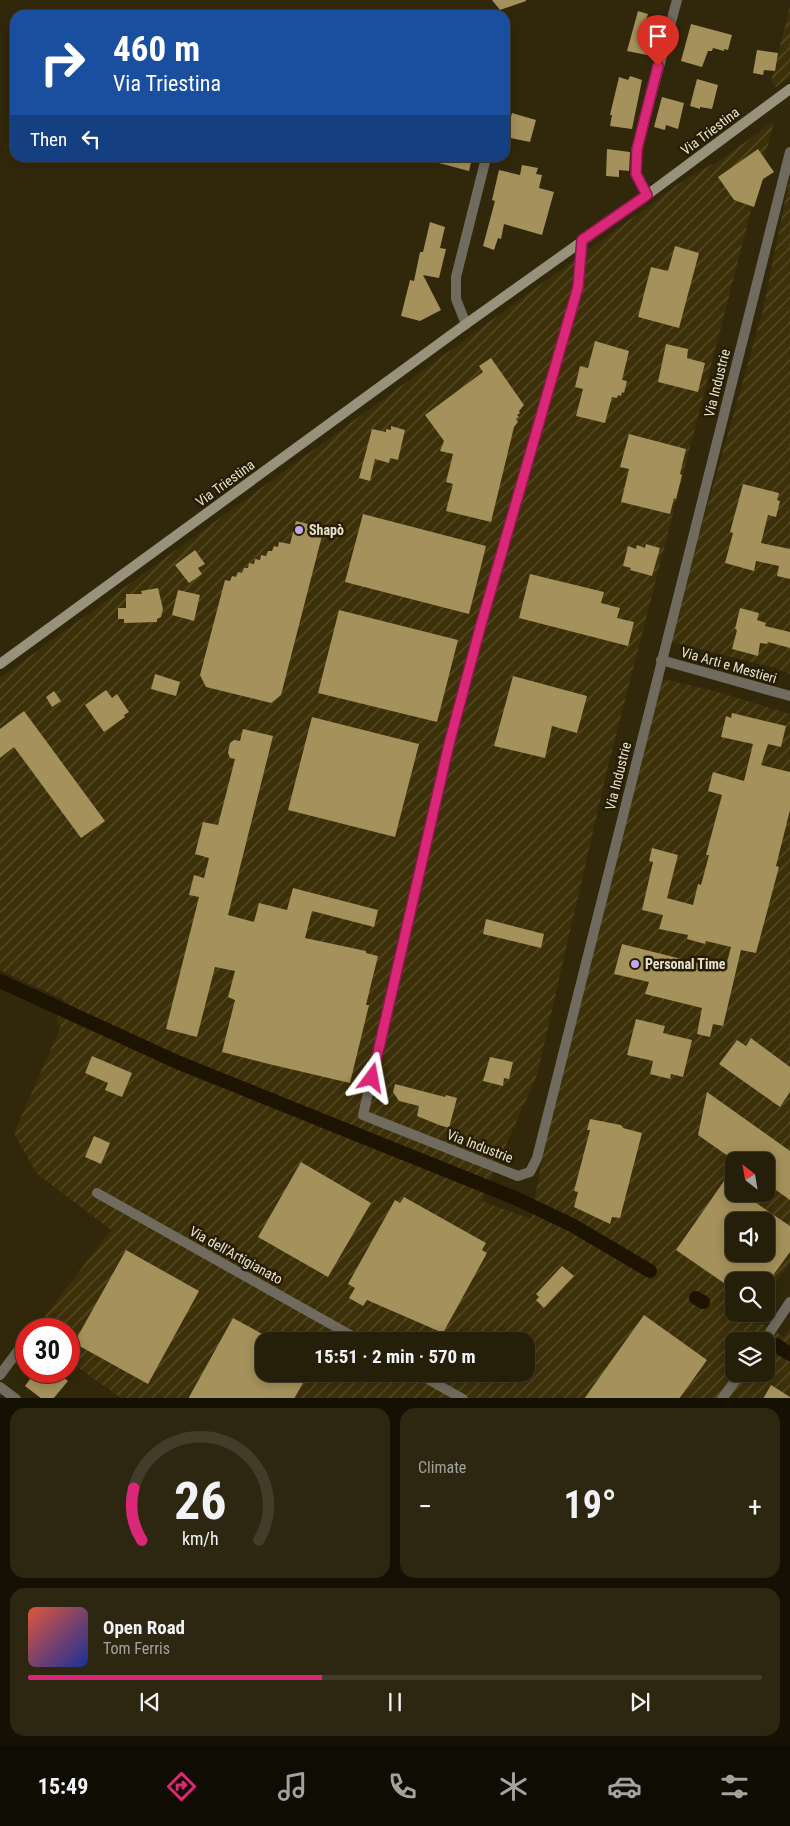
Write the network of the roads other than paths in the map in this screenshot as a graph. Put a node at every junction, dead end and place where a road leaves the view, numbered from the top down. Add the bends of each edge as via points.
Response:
1 (677, 0) edge
2 (790, 89) edge
3 (790, 152) edge
4 (485, 162) edge
5 (647, 195) junction
6 (582, 240) junction
7 (466, 324) junction
8 (661, 660) junction
9 (0, 664) edge
10 (790, 696) edge
11 (97, 1193) dead end
12 (790, 1302) edge
13 (345, 1332) edge
14 (770, 1332) edge
15 (15, 1355) edge
16 (0, 1375) edge
17 (434, 1382) edge
18 (734, 1382) edge
19 (0, 1387) edge
20 (16, 1398) edge
21 (463, 1398) edge
22 (722, 1398) edge

1 - 5 street via 637,149 636,174
2 - 5 main road, Via Triestina
3 - 8 street, Via Industrie
4 - 7 street via 456,277 456,299
5 - 6 main road, Via Triestina
6 - 7 main road, Via Triestina
6 - 8 street, Via Industrie via 578,287 449,744 363,1115 518,1176 530,1172
7 - 9 main road, Via Triestina
8 - 10 street, Via Arti e Mestieri
11 - 13 street, Via dell'Artigianato
12 - 14 street
15 - 16 street
17 - 21 street
18 - 22 street
19 - 20 street

